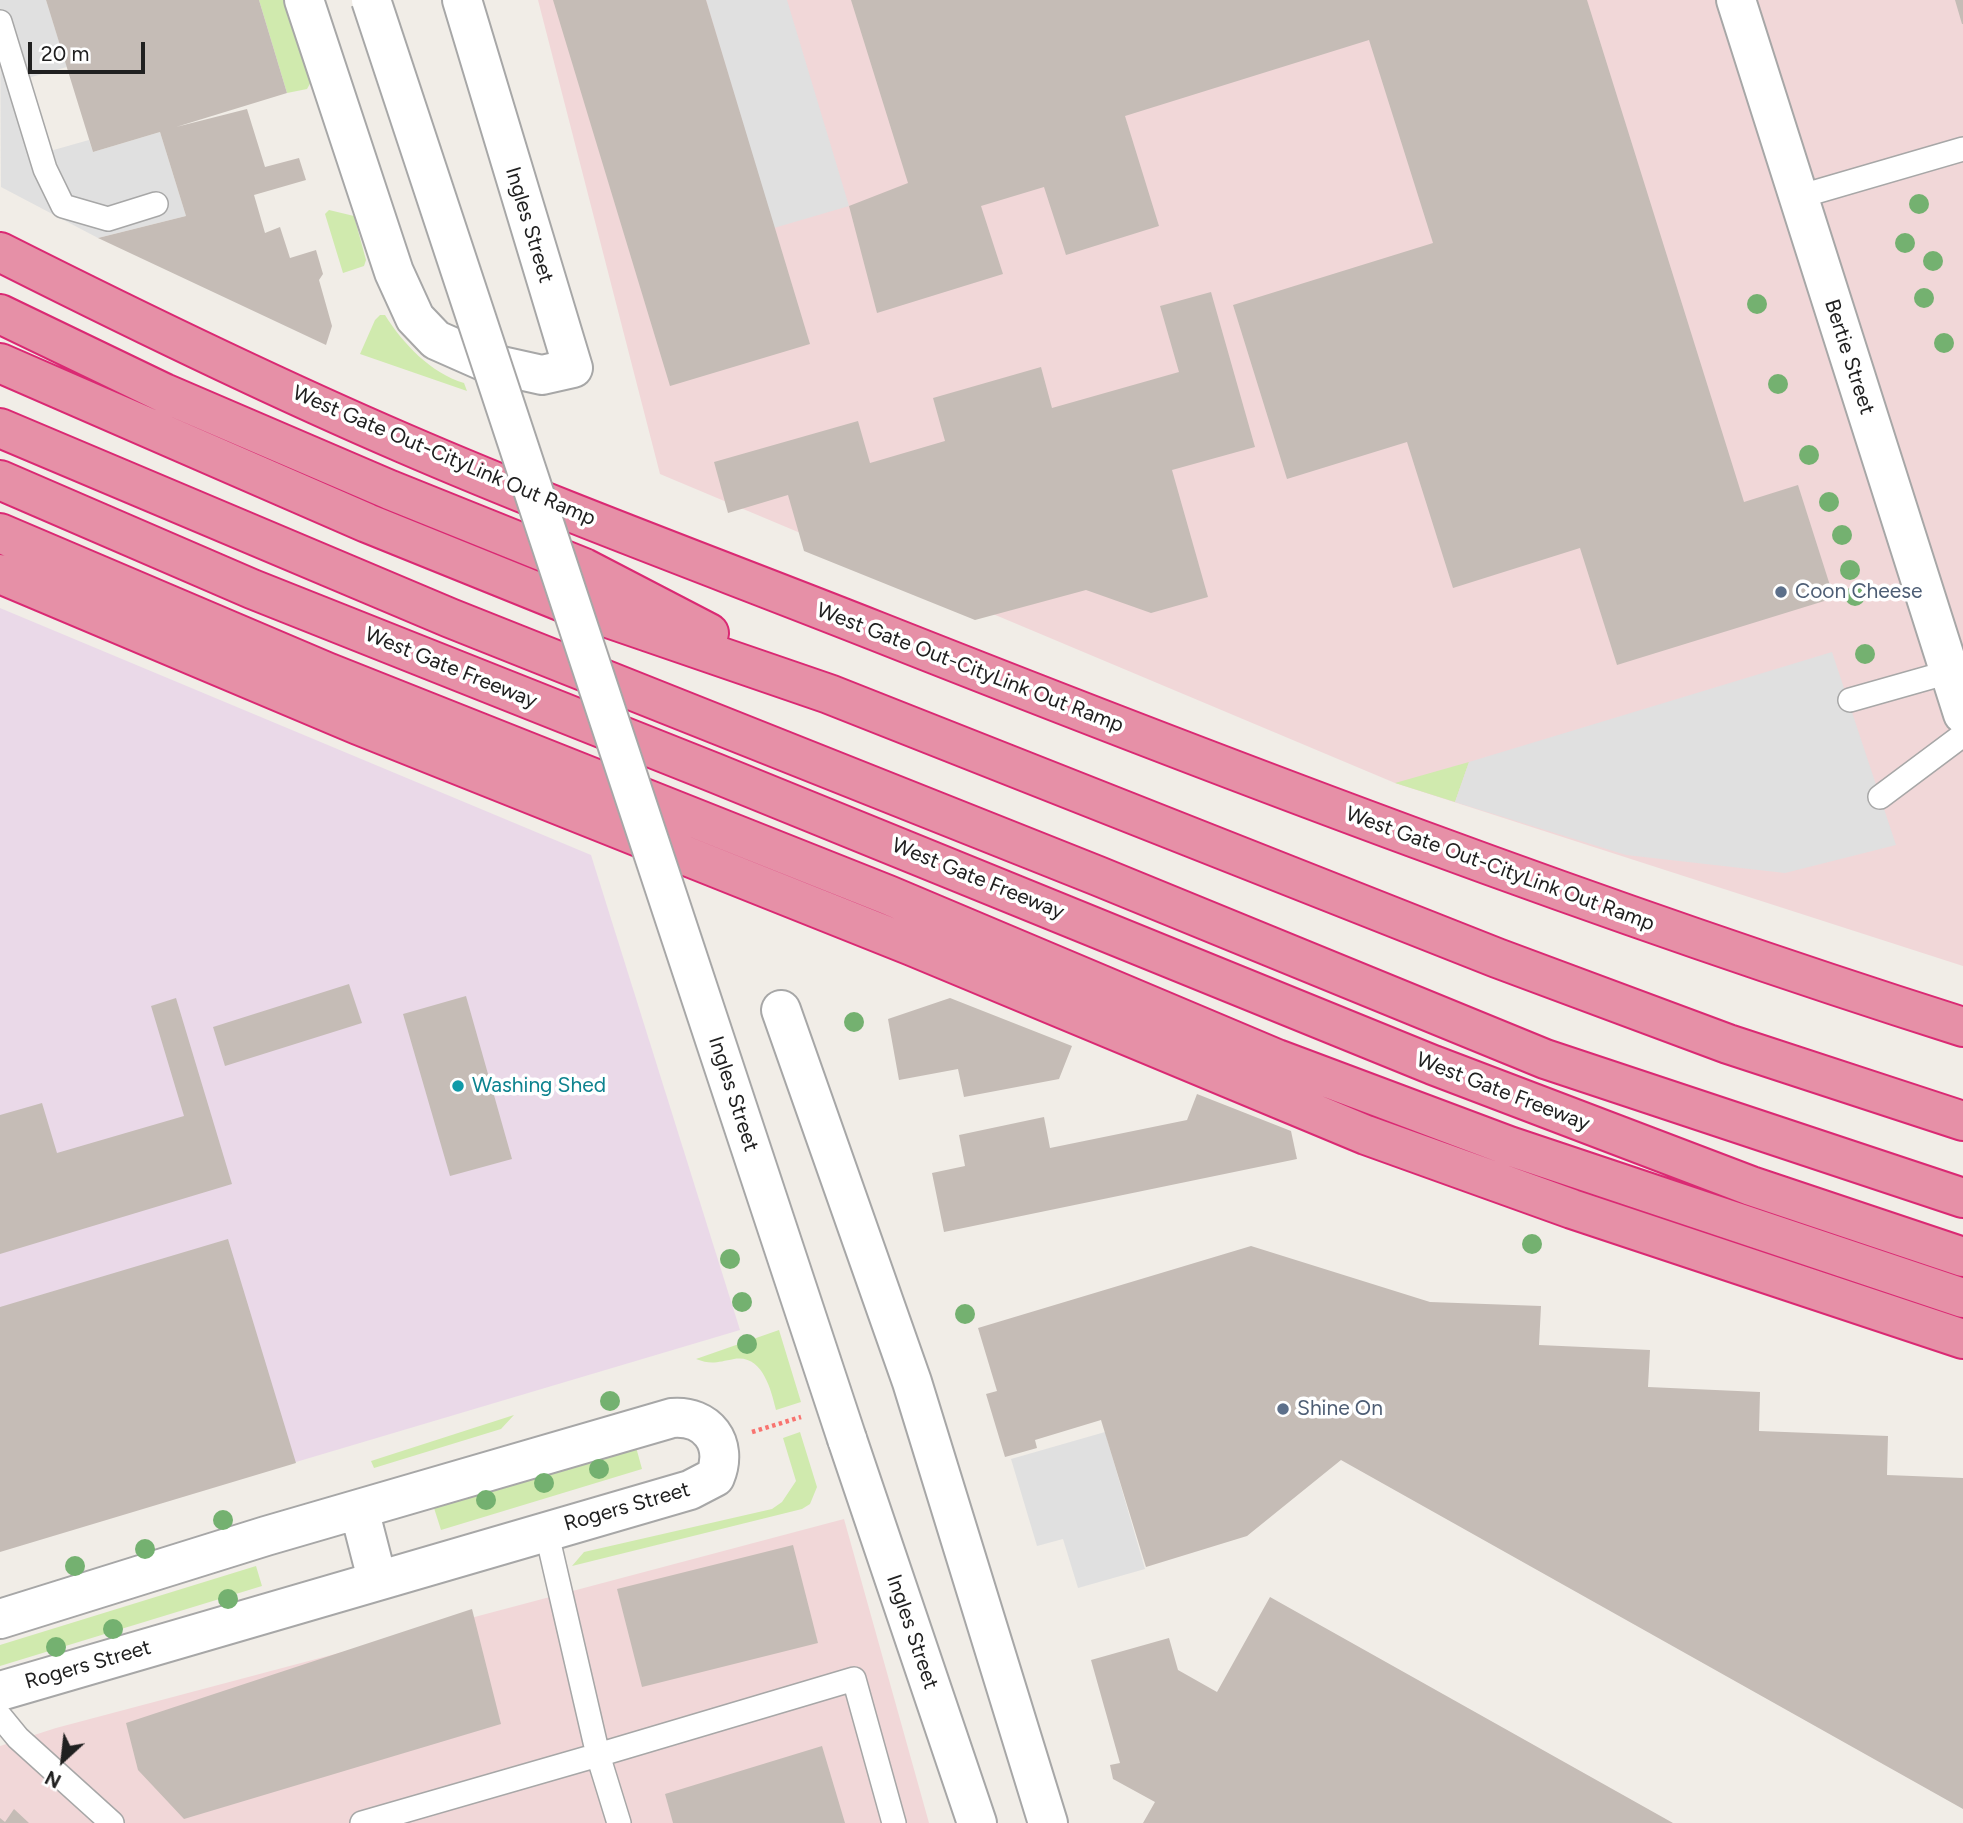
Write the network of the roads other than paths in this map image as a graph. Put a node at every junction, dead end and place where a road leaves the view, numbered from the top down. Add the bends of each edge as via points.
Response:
1 (304, 0) edge
2 (371, 0) edge
3 (462, 0) edge
4 (1736, 0) edge
5 (0, 22) edge
6 (1963, 149) edge
7 (1798, 197) junction
8 (156, 204) dead end
9 (0, 252) edge
10 (0, 314) edge
11 (0, 362) edge
12 (0, 428) edge
13 (0, 480) edge
14 (0, 533) edge
15 (0, 574) edge
16 (1949, 672) junction
17 (829, 694) junction
18 (1850, 700) dead end
19 (1963, 714) edge
20 (1963, 735) edge
21 (1880, 796) dead end
22 (780, 1010) dead end
23 (1963, 1027) edge
24 (1963, 1121) edge
25 (1963, 1198) edge
26 (1963, 1257) edge
27 (1963, 1298) edge
28 (1963, 1339) edge
29 (359, 1509) junction
30 (546, 1530) junction
31 (377, 1579) junction
32 (0, 1619) edge
33 (0, 1690) edge
34 (0, 1716) edge
35 (597, 1755) junction
36 (112, 1823) edge
37 (362, 1823) edge
38 (619, 1823) edge
39 (894, 1823) edge
40 (977, 1823) edge
41 (1048, 1823) edge

1 - 3 street, Ingles Street via 394,272 415,318 436,340 488,363 529,374 565,372 573,368
2 - 40 street, Ingles Street, bridge
4 - 7 street, Bertie Street
5 - 8 lane via 45,169 63,206 108,219
6 - 7 lane
7 - 16 street, Bertie Street
9 - 23 highway, West Gate Out-CityLink Out Ramp via 160,333 405,444 996,678 1341,812 1653,925
10 - 17 highway via 189,404 584,568
11 - 17 highway via 367,523 570,605
12 - 25 highway via 450,618 1545,1059
13 - 26 highway, West Gate Freeway via 252,589 1433,1065 1751,1186
14 - 27 highway via 329,673 888,895 1289,1064 1509,1146
15 - 28 highway via 358,725 912,946 1366,1135
16 - 18 lane
16 - 19 street, Bertie Street
17 - 24 highway via 1497,958 1728,1044
20 - 21 lane
22 - 41 street via 912,1382
29 - 30 street, Rogers Street via 672,1418 695,1419 711,1430 720,1462 715,1477 705,1485
29 - 31 street
29 - 32 street, Rogers Street
30 - 31 street, Rogers Street
30 - 35 lane
31 - 33 street, Rogers Street
34 - 36 lane
35 - 37 lane
35 - 38 lane
35 - 39 lane via 854,1679

